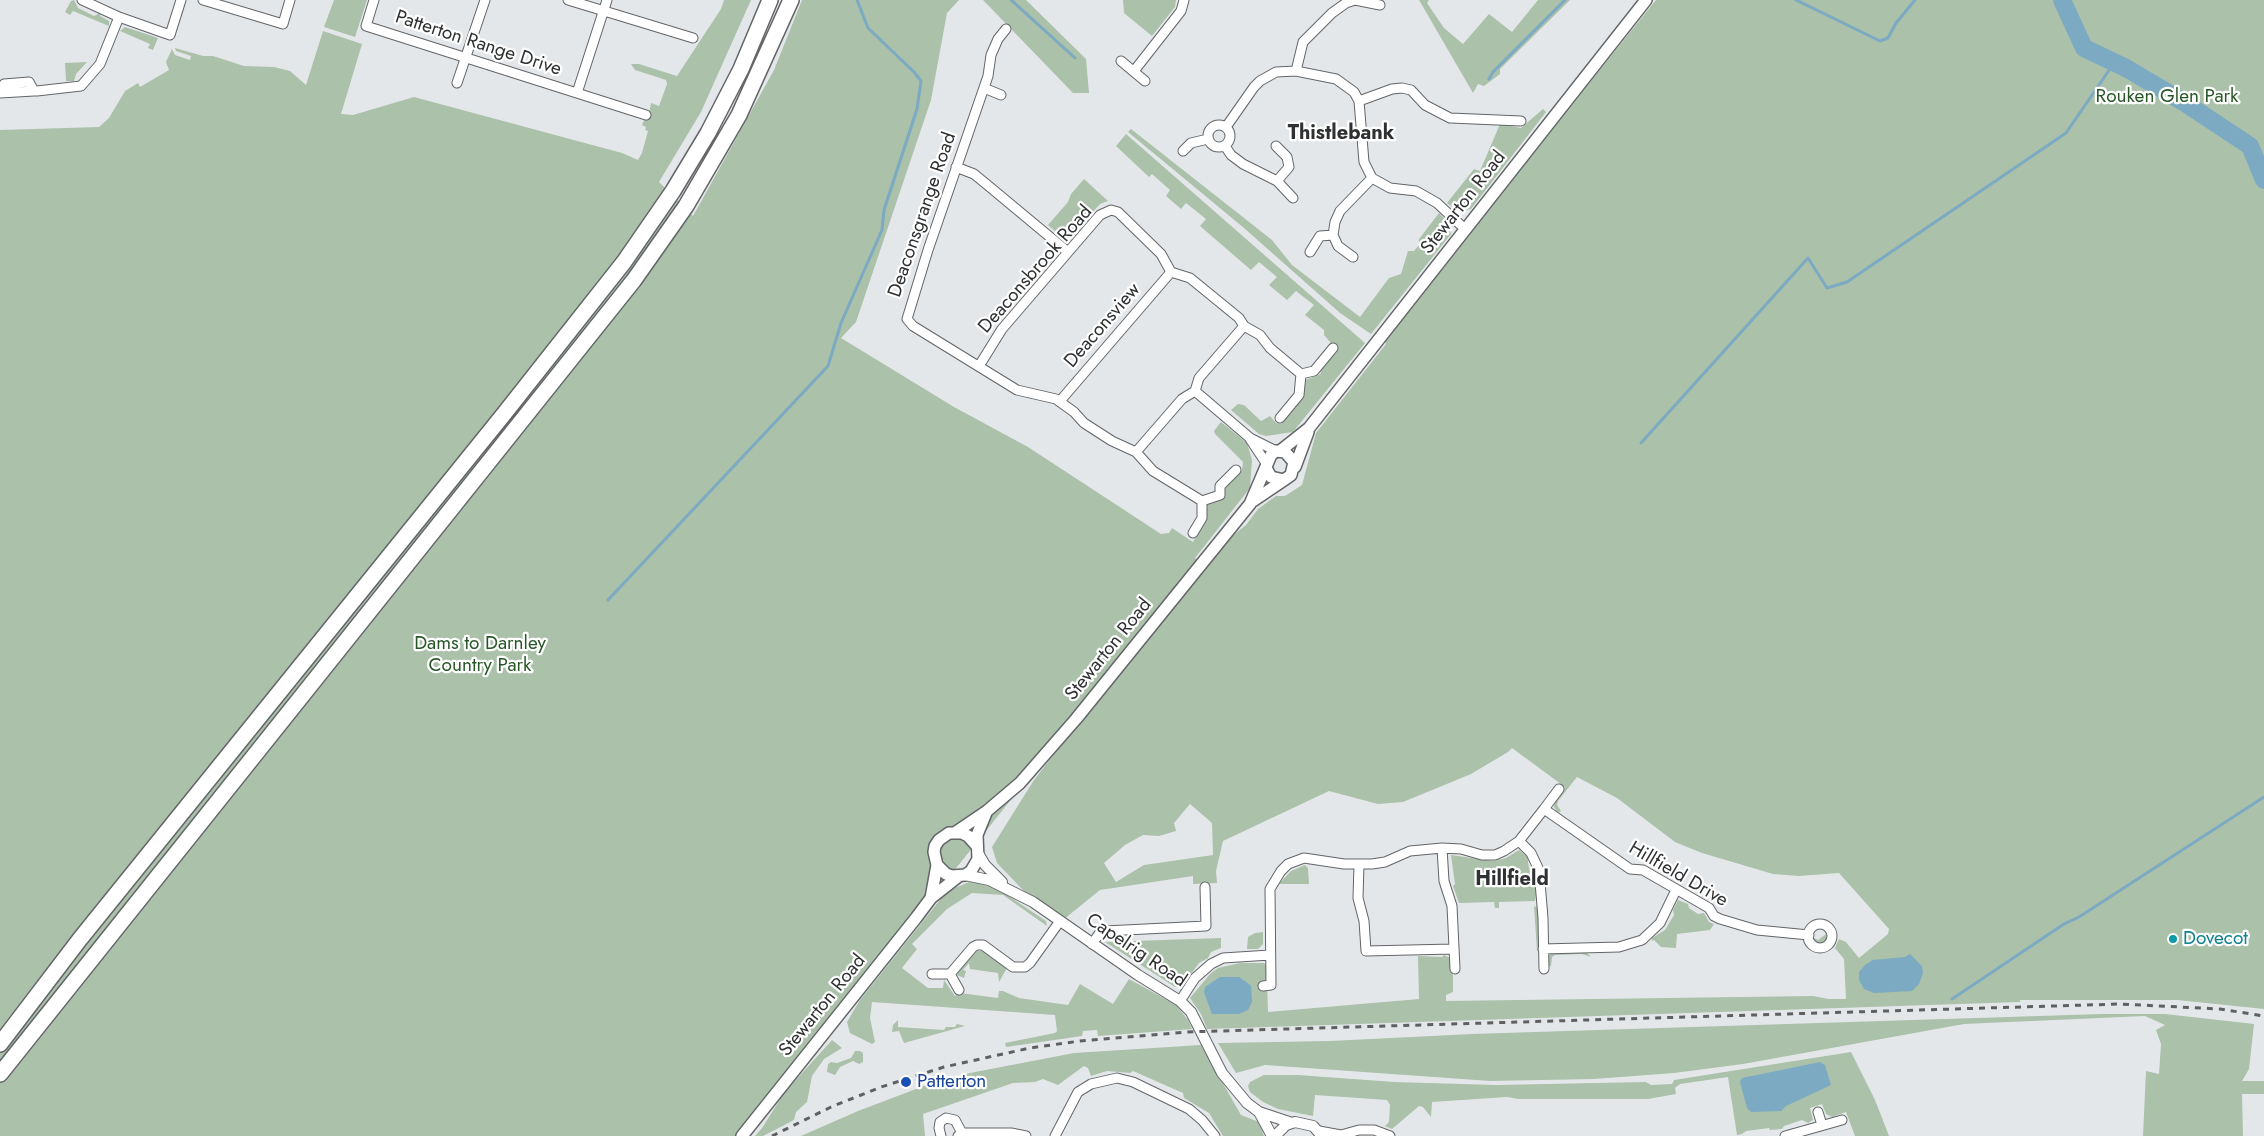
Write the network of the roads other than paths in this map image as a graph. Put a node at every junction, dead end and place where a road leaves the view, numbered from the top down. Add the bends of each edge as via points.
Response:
1 (82, 0) edge
2 (181, 0) edge
3 (203, 0) edge
4 (290, 0) edge
5 (374, 0) edge
6 (485, 0) edge
7 (568, 0) edge
8 (607, 0) edge
9 (770, 0) edge
10 (791, 0) edge
11 (1184, 0) edge
12 (1357, 0) edge
13 (1646, 0) edge
14 (1380, 5) dead end
15 (603, 10) junction
16 (119, 17) junction
17 (1006, 29) dead end
18 (693, 38) dead end
19 (466, 58) junction
20 (1121, 61) dead end
21 (1134, 71) junction
22 (1296, 71) junction
23 (1145, 81) dead end
24 (457, 84) dead end
25 (984, 88) junction
26 (0, 93) edge
27 (576, 93) junction
28 (1002, 95) dead end
29 (1359, 100) junction
30 (646, 115) dead end
31 (1521, 121) dead end
32 (1226, 127) junction
33 (1208, 139) junction
34 (1225, 146) junction
35 (1276, 146) dead end
36 (1183, 151) dead end
37 (956, 167) junction
38 (1372, 178) junction
39 (1277, 181) junction
40 (1293, 198) dead end
41 (1466, 230) junction
42 (1333, 235) junction
43 (1068, 252) junction
44 (1310, 252) dead end
45 (1353, 257) dead end
46 (1171, 272) junction
47 (1244, 326) junction
48 (1333, 348) dead end
49 (979, 366) junction
50 (1301, 374) junction
51 (1195, 391) junction
52 (1060, 401) junction
53 (1280, 418) dead end
54 (1309, 428) junction
55 (1250, 438) junction
56 (1278, 451) junction
57 (1136, 452) junction
58 (1266, 466) junction
59 (1295, 467) junction
60 (1236, 470) dead end
61 (1284, 480) junction
62 (1202, 501) junction
63 (1250, 504) junction
64 (1193, 533) dead end
65 (1559, 789) dead end
66 (1544, 809) junction
67 (987, 811) junction
68 (956, 832) junction
69 (1519, 841) junction
70 (1442, 848) junction
71 (978, 849) junction
72 (937, 865) junction
73 (1359, 865) junction
74 (962, 876) junction
75 (1205, 886) dead end
76 (1008, 888) junction
77 (1676, 890) junction
78 (931, 898) junction
79 (1060, 921) junction
80 (1808, 935) dead end
81 (1092, 944) junction
82 (1454, 949) junction
83 (1543, 949) junction
84 (1270, 955) junction
85 (1544, 968) dead end
86 (1455, 969) dead end
87 (932, 974) dead end
88 (950, 974) junction
89 (1263, 986) dead end
90 (959, 990) dead end
91 (1180, 1001) junction
92 (0, 1044) edge
93 (0, 1074) edge
94 (1259, 1112) junction
95 (1818, 1112) dead end
96 (1842, 1120) dead end
97 (1292, 1123) junction
98 (1822, 1125) junction
99 (1320, 1133) edge
100 (960, 1134) edge
101 (742, 1136) edge
102 (941, 1136) edge
103 (1026, 1136) edge
104 (1055, 1136) edge
105 (1215, 1136) edge
106 (1274, 1136) edge
107 (1341, 1136) edge
108 (1390, 1136) edge
109 (1785, 1136) edge

1 - 16 street
2 - 16 street via 170,35
3 - 4 street via 283,24
5 - 19 street, Patterton Range Drive via 366,26
6 - 19 street
7 - 15 street
8 - 15 street, Patterton Range Drive
9 - 92 highway via 741,69 708,133 624,262 80,939
10 - 93 highway via 739,115 686,206 634,280
11 - 21 street via 1181,11
12 - 14 street
12 - 22 street via 1346,3 1309,34 1303,42
13 - 41 main road, Stewarton Road
15 - 18 street
15 - 27 street, Patterton Range Drive
16 - 26 street via 100,64 81,86
17 - 25 street, Deaconsgrange Road via 991,55
19 - 24 street
19 - 27 street, Patterton Range Drive
20 - 21 street
21 - 23 street
22 - 29 street via 1336,79 1354,92
22 - 32 street via 1276,72 1260,81
25 - 28 street
25 - 37 street, Deaconsgrange Road
27 - 30 street, Patterton Range Drive
29 - 31 street via 1402,88 1411,90 1425,105 1450,118
29 - 38 street via 1364,162
32 - 33 street via 1219,124 1212,127
32 - 34 street via 1231,137
33 - 34 street via 1215,146
33 - 36 street via 1191,143
34 - 39 street via 1243,164
35 - 39 street via 1287,157 1290,167
37 - 43 street via 974,174
37 - 49 street, Deaconsgrange Road via 907,319 913,326
38 - 41 street via 1390,188 1416,191 1437,203
38 - 42 street via 1340,211
39 - 40 street
41 - 54 main road, Stewarton Road
42 - 44 street via 1320,236
42 - 45 street via 1338,246
43 - 46 street, Deaconsbrook Road via 1100,215 1111,210 1118,212 1161,254
43 - 49 street, Deaconsbrook Road via 1002,328
46 - 47 street via 1190,278 1239,318
46 - 52 street, Deaconsview
47 - 50 street via 1260,335 1270,348
47 - 51 street via 1200,378
48 - 50 street via 1314,371
49 - 52 street, Deaconsgrange Road via 1017,390
50 - 53 street via 1299,395
51 - 55 street
51 - 57 street via 1182,399
52 - 57 street, Deaconsgrange Road via 1084,423
54 - 56 main road, Stewarton Road
54 - 59 main road, Stewarton Road
55 - 56 street
55 - 58 street
56 - 58 main road
56 - 59 main road via 1289,455
57 - 62 street, Deaconsgrange Road via 1153,471
58 - 61 main road via 1271,477
58 - 63 main road, Stewarton Road
59 - 61 main road
60 - 62 street via 1220,486 1220,495
61 - 63 main road, Stewarton Road
62 - 64 street via 1202,518
63 - 67 main road, Stewarton Road via 1076,719 1020,783
65 - 66 street
66 - 69 street
66 - 77 street, Hillfield Drive via 1630,869 1644,870
67 - 68 main road, Stewarton Road
67 - 71 main road, Stewarton Road via 977,836
68 - 71 main road via 968,836
68 - 72 main road, Stewarton Road via 939,840 934,852
69 - 70 street via 1495,855
69 - 83 street via 1531,853 1539,870
70 - 73 street via 1410,851 1385,862
70 - 82 street via 1444,881 1452,906
71 - 74 main road, Stewarton Road via 975,866
71 - 76 street, Capelrig Road via 985,866
72 - 74 main road via 946,874
72 - 78 main road, Stewarton Road
73 - 82 street via 1358,898 1364,921 1366,952
73 - 84 street via 1304,858 1288,864 1281,871 1269,895
74 - 76 street, Capelrig Road via 989,880
74 - 78 main road, Stewarton Road
75 - 81 street via 1206,926 1105,931
76 - 79 street, Capelrig Road
77 - 80 street, Hillfield Drive via 1709,908 1720,919 1757,930
77 - 83 street via 1660,923 1642,940 1620,947
78 - 101 main road, Stewarton Road
79 - 81 street, Capelrig Road
79 - 88 street via 1025,967 1013,967 983,945 977,945
81 - 91 street, Capelrig Road
82 - 86 street
83 - 85 street
84 - 89 street via 1271,985
84 - 91 street via 1222,958 1210,964
87 - 88 street
88 - 90 street
91 - 94 street, Capelrig Road via 1191,1012 1222,1073 1247,1103
94 - 97 street, Capelrig Road
94 - 106 street, Capelrig Road
95 - 98 street
96 - 98 street
97 - 99 street, Capelrig Road via 1304,1122
97 - 106 street
98 - 109 street
99 - 107 street
100 - 102 street via 955,1120 946,1118 940,1122
100 - 103 street via 1011,1133
104 - 105 street via 1078,1092 1091,1084 1117,1078 1189,1109
107 - 108 street via 1359,1130 1374,1130

